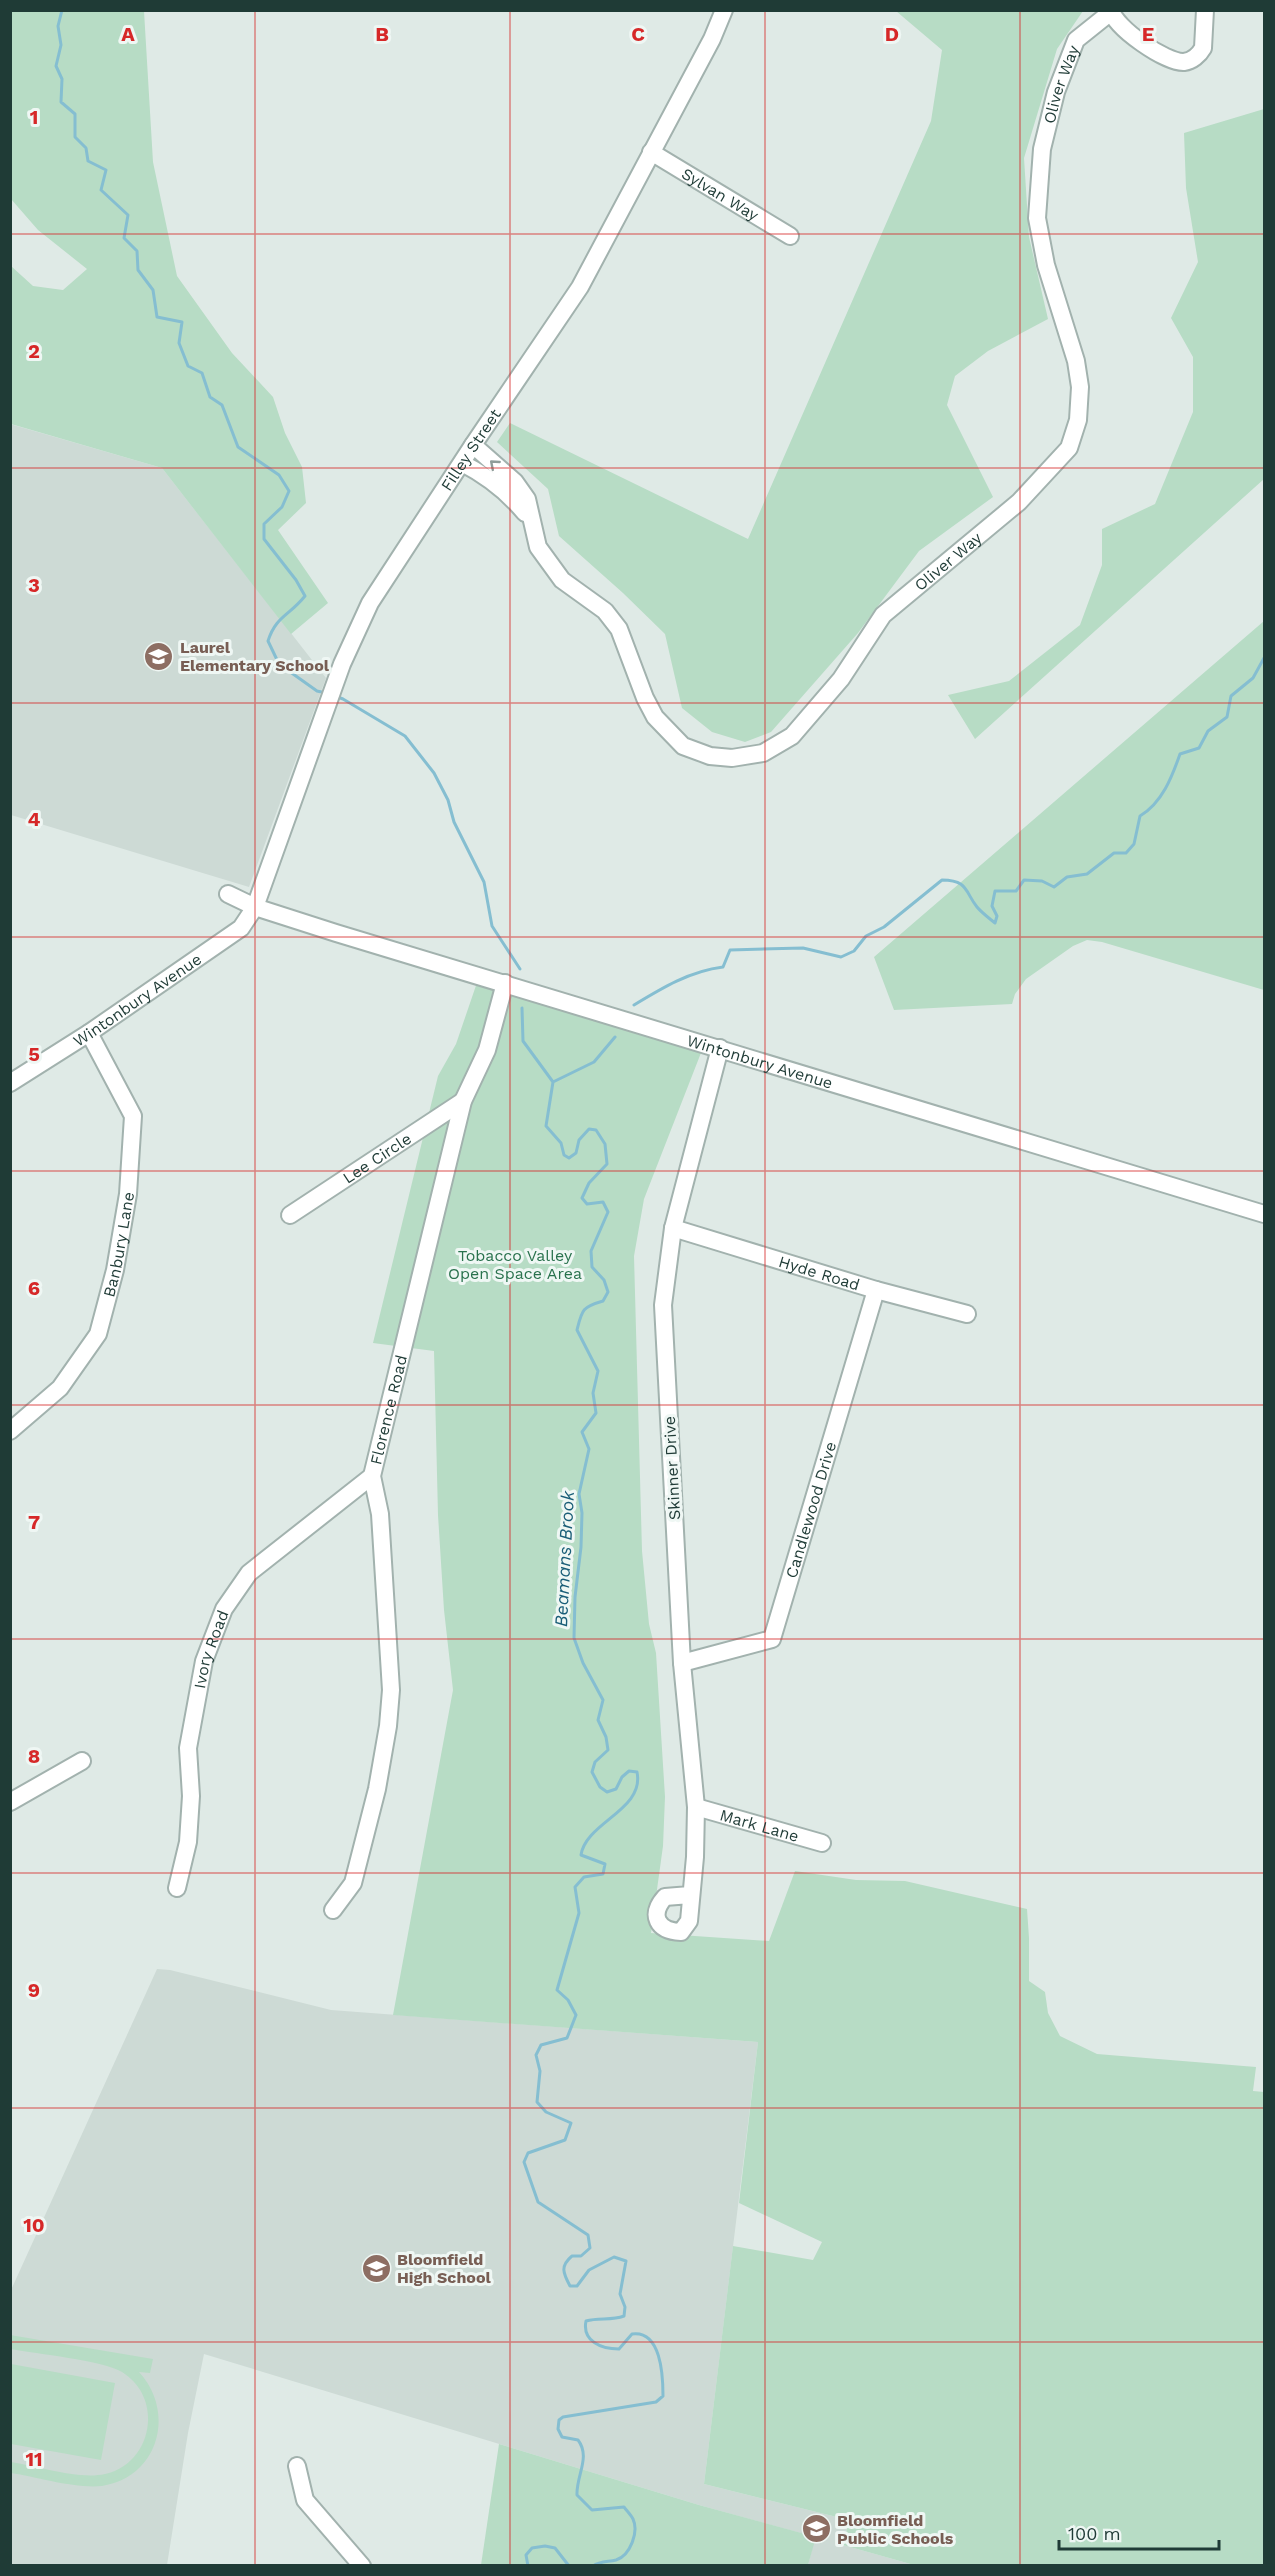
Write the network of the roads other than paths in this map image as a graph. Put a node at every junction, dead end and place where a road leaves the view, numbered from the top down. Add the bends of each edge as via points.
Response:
1 (724, 10) edge
2 (1205, 10) edge
3 (1111, 11) edge
4 (651, 152) junction
5 (790, 236) dead end
6 (473, 445) junction
7 (462, 464) junction
8 (531, 521) junction
9 (228, 894) dead end
10 (255, 907) junction
11 (505, 983) junction
12 (89, 1033) junction
13 (720, 1048) junction
14 (10, 1083) edge
15 (463, 1101) junction
16 (1264, 1214) edge
17 (290, 1215) dead end
18 (673, 1228) junction
19 (876, 1290) junction
20 (967, 1314) dead end
21 (10, 1431) edge
22 (372, 1476) junction
23 (682, 1663) junction
24 (82, 1761) dead end
25 (10, 1802) edge
26 (696, 1807) junction
27 (822, 1843) dead end
28 (177, 1887) dead end
29 (690, 1895) dead end
30 (333, 1910) dead end
31 (297, 2466) dead end
32 (362, 2565) edge

1 - 4 street, Filley Street
2 - 3 street, Oliver Way via 1203,48 1184,62 1168,58 1142,42 1118,24
3 - 8 street, Oliver Way via 1076,40 1056,92 1042,149 1037,218 1080,387 1078,420 1069,448 1019,502 884,615 841,679 792,736 763,753 732,758 710,756 683,746 656,717 645,698 619,629 605,611 562,580 538,547
4 - 5 street, Sylvan Way
4 - 6 street, Filley Street via 580,287
6 - 7 street, Filley Street
8 -> 6 street, Oliver Way via 527,500 515,482
7 - 8 street, Oliver Way via 510,495
7 - 10 street, Filley Street via 370,603 330,695
9 - 10 street, Wintonbury Avenue
10 - 11 street, Wintonbury Avenue
10 - 12 street, Wintonbury Avenue via 241,928
11 - 13 street, Wintonbury Avenue
11 - 15 street, Florence Road via 487,1050
12 - 14 street, Wintonbury Avenue
12 - 21 street, Banbury Lane via 134,1116 128,1194 115,1270 98,1334 60,1388
13 - 16 street, Wintonbury Avenue
13 - 18 street, Skinner Drive
15 - 17 street, Lee Circle
15 - 22 street, Florence Road
18 - 19 street, Hyde Road
18 - 23 street, Skinner Drive via 663,1305
19 - 20 street, Hyde Road
19 - 23 street, Candlewood Drive via 772,1639
22 - 28 street, Ivory Road via 249,1573 224,1609 204,1661 188,1748 191,1807 188,1842
22 - 30 street, Florence Road via 380,1514 391,1690 388,1726 353,1883
23 - 26 street, Skinner Drive
24 - 25 street
26 - 27 street, Mark Lane
26 - 29 street, Skinner Drive
31 - 32 street via 305,2500

